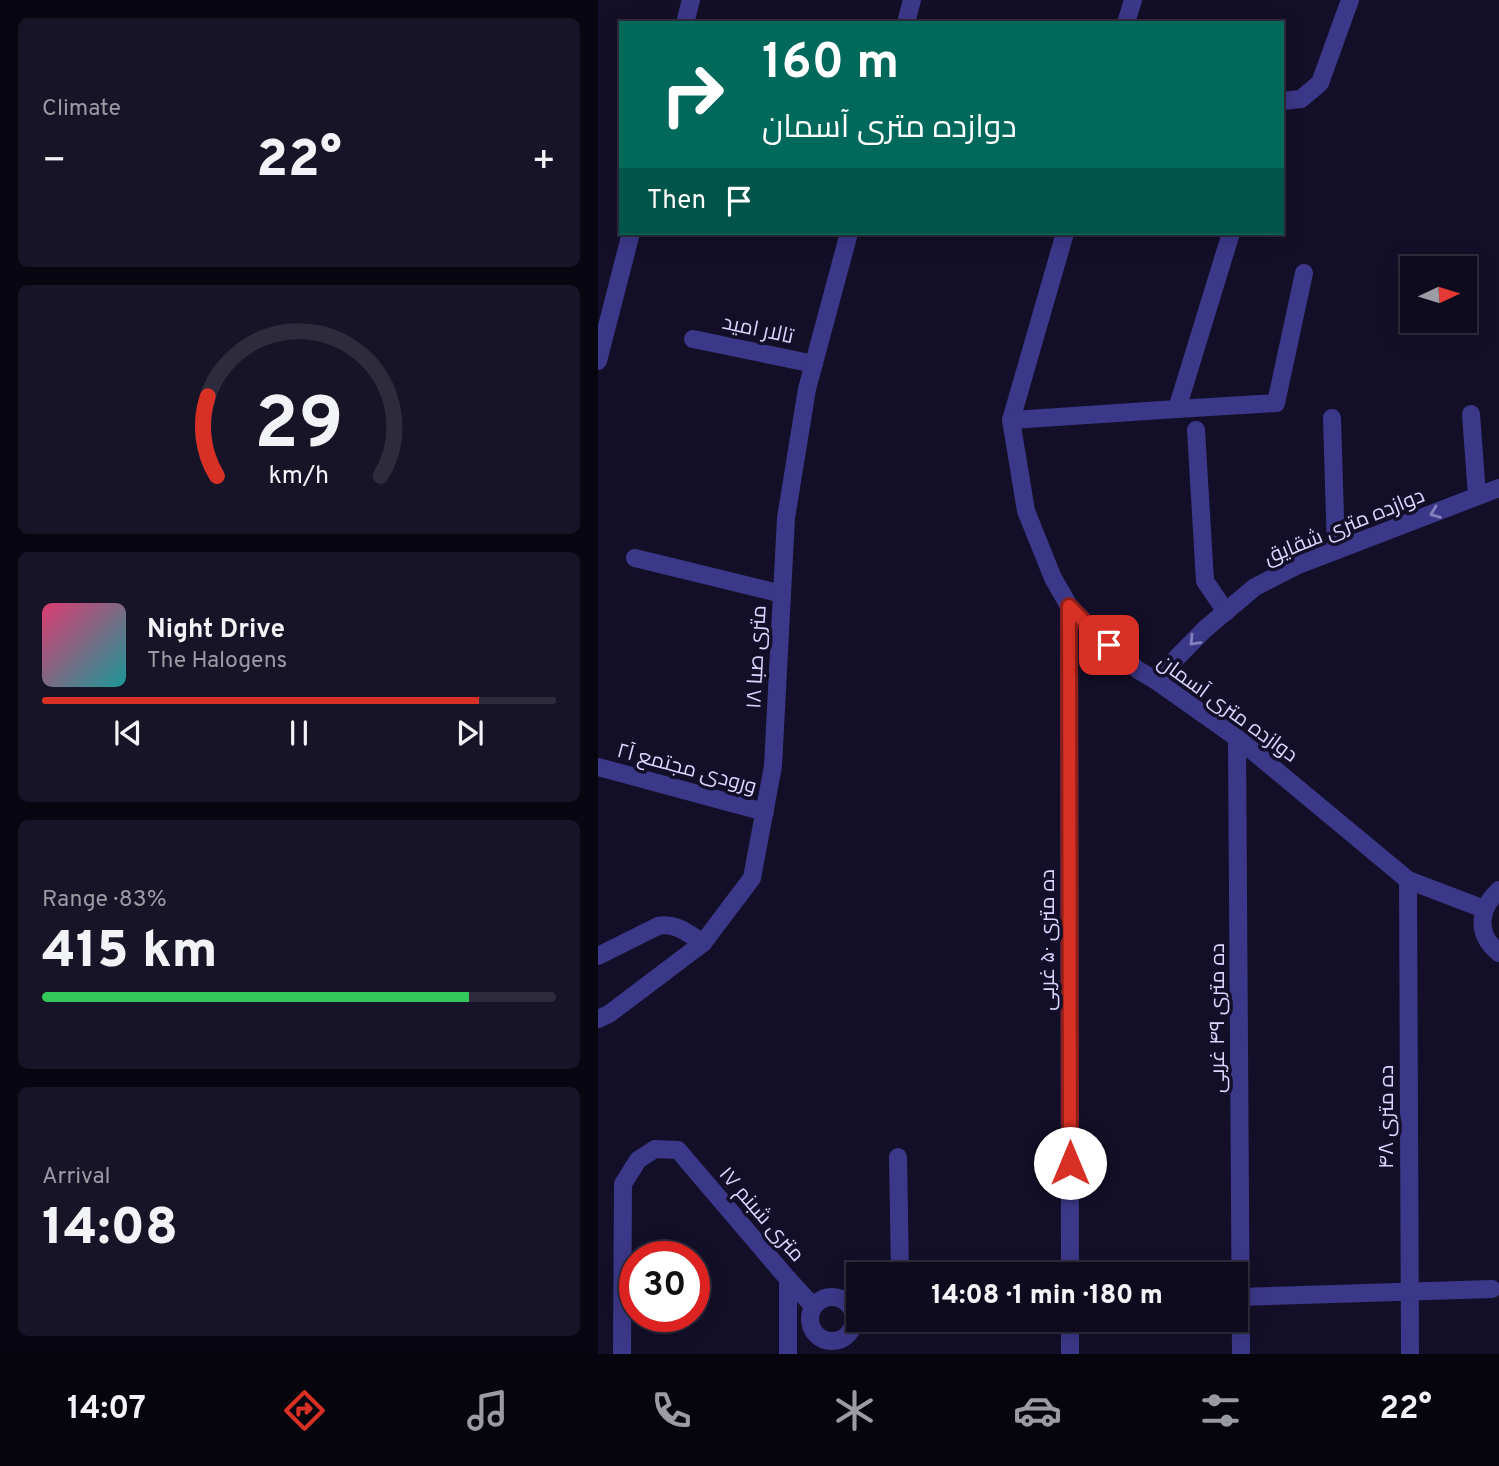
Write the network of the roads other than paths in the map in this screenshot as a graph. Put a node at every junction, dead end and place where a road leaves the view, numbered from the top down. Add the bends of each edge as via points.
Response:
1 (691, 0) edge
2 (912, 0) edge
3 (1133, 0) edge
4 (1350, 0) edge
5 (686, 21) edge
6 (907, 21) edge
7 (1127, 21) edge
8 (1284, 101) edge
9 (630, 235) edge
10 (848, 235) edge
11 (1064, 235) edge
12 (1230, 235) edge
13 (1304, 273) dead end
14 (693, 339) dead end
15 (598, 361) edge
16 (814, 364) junction
17 (1177, 408) junction
18 (1471, 414) dead end
19 (1332, 418) dead end
20 (1011, 421) junction
21 (1196, 430) dead end
22 (1499, 488) edge
23 (1477, 496) junction
24 (1336, 550) junction
25 (635, 558) dead end
26 (782, 594) junction
27 (1069, 606) junction
28 (1226, 612) junction
29 (1156, 680) junction
30 (1237, 738) junction
31 (598, 767) edge
32 (765, 813) junction
33 (1408, 880) junction
34 (1499, 890) edge
35 (1484, 909) junction
36 (703, 943) junction
37 (1499, 953) edge
38 (598, 956) edge
39 (598, 1019) edge
40 (898, 1157) dead end
41 (900, 1262) edge
42 (1070, 1262) edge
43 (1239, 1262) edge
44 (788, 1279) junction
45 (1492, 1289) dead end
46 (1410, 1293) junction
47 (1248, 1297) edge
48 (846, 1302) edge
49 (813, 1306) junction
50 (849, 1332) edge
51 (1070, 1332) edge
52 (1240, 1332) edge
53 (842, 1339) junction
54 (622, 1354) edge
55 (788, 1354) edge
56 (854, 1354) edge
57 (1070, 1354) edge
58 (1241, 1354) edge
59 (1410, 1354) edge

1 - 5 street
2 - 6 street
3 - 7 street
4 - 8 street via 1320,83 1301,99
9 - 15 street
10 - 16 street, متری صبا ۱۸
11 - 20 street, دوازده متری آسمان
12 - 17 street
13 - 17 street via 1276,403
14 - 16 street, تالار امید
16 - 26 street, متری صبا ۱۸ via 786,518
17 - 20 street
18 - 23 street
19 - 24 street
20 - 27 street, دوازده متری آسمان via 1026,511
21 - 28 street via 1205,581
22 - 23 street, دوازده متری شقایق
23 -> 24 street, دوازده متری شقایق
24 - 28 street, دوازده متری شقایق via 1255,587
25 - 26 street
26 - 32 street, متری صبا ۱۸ via 773,766
27 - 29 street, دوازده متری آسمان via 1138,670
27 - 42 street, ده متری ۵۰ غربی
28 -> 29 street, دوازده متری شقایق
29 - 30 street, دوازده متری آسمان
30 - 33 street, دوازده متری آسمان
30 - 43 street, ده متری ۴۹ غربی
31 - 32 street, ورودی مجتمع آ۲
32 - 36 street, متری صبا ۱۸ via 752,878
33 - 35 street, دوازده متری آسمان
33 - 46 street, ده متری ۴۸
34 - 35 street
35 - 37 street via 1484,934
36 - 38 street via 667,923
36 - 39 street, متری صبا ۱۸
40 - 41 street
44 - 49 street, ۱۷ متری شبنم
44 - 54 street, ۱۷ متری شبنم via 678,1150 655,1149 638,1160 623,1184
44 - 55 street
45 - 46 street
46 - 47 street
46 - 59 street, ده متری ۴۸
48 - 49 street via 833,1296
49 - 53 street via 809,1320 814,1333 827,1341
50 - 53 street
51 - 57 street
52 - 58 street, ده متری ۴۹ غربی
53 - 56 street

